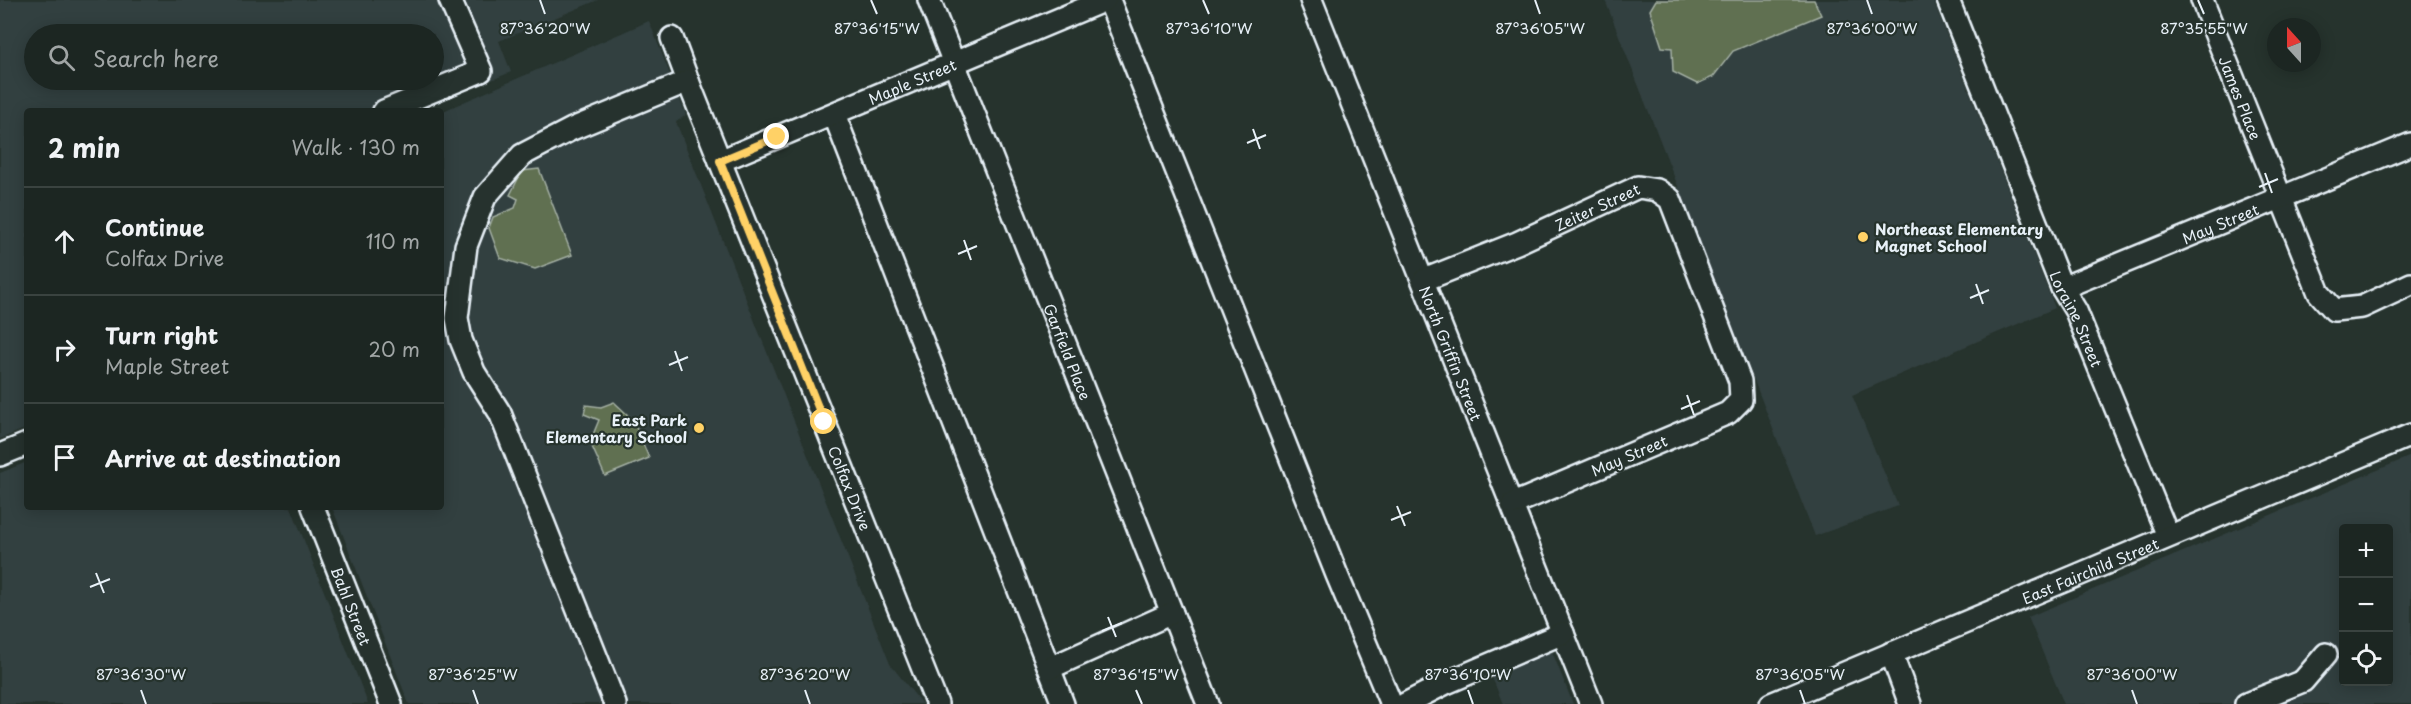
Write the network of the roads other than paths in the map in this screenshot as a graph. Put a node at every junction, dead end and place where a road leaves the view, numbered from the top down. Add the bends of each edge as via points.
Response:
1 (450, 0) edge
2 (929, 0) edge
3 (1107, 0) edge
4 (1311, 0) edge
5 (1948, 0) edge
6 (2202, 0) edge
7 (672, 38) dead end
8 (953, 64) junction
9 (688, 81) junction
10 (444, 86) edge
11 (435, 90) edge
12 (391, 108) edge
13 (834, 114) junction
14 (2411, 144) edge
15 (720, 161) junction
16 (2281, 196) junction
17 (1424, 280) junction
18 (2411, 284) edge
19 (2062, 288) junction
20 (1741, 400) joint
21 (2411, 435) edge
22 (24, 445) edge
23 (0, 456) edge
24 (1513, 504) junction
25 (314, 510) edge
26 (2168, 536) junction
27 (1172, 613) junction
28 (1563, 633) junction
29 (1891, 654) junction
30 (2326, 654) dead end
31 (1050, 668) junction
32 (391, 704) edge
33 (615, 704) edge
34 (937, 704) edge
35 (1063, 704) edge
36 (1208, 704) edge
37 (1391, 704) edge
38 (1405, 704) edge
39 (1591, 704) edge
40 (1771, 704) edge
41 (1910, 704) edge
42 (2246, 704) edge

1 - 10 street via 481,71
2 - 8 street, Garfield Place
3 - 8 street, Maple Street
3 - 37 street
4 - 17 street, North Griffin Street
5 - 19 street, Loraine Street
6 - 16 street, James Place
7 - 9 street, Colfax Drive
8 - 13 street, Maple Street
8 - 27 street, Garfield Place
9 - 15 street, Colfax Drive
9 - 33 street via 572,129 522,155 485,197 466,246 458,296 461,340 474,372 500,412
11 - 12 street
13 - 15 street, Maple Street
13 - 31 street
14 - 16 street, May Street
15 - 34 street, Colfax Drive
16 - 18 street, James Place via 2319,293 2334,310 2362,307
16 - 19 street, May Street
17 - 20 street, Zeiter Street via 1517,243 1638,187 1657,190 1670,199 1740,381
17 - 24 street, North Griffin Street
19 - 26 street, Loraine Street via 2076,311
20 - 24 street, May Street via 1728,413
21 - 26 street, East Fairchild Street
22 - 23 street
24 - 28 street, North Griffin Street
25 - 32 street, Bahl Street
26 - 29 street, East Fairchild Street
27 - 31 street
27 - 36 street, Garfield Place
28 - 38 street
28 - 39 street, North Griffin Street
29 - 40 street, East Fairchild Street
29 - 41 street
30 - 42 street via 2303,681
31 - 35 street

